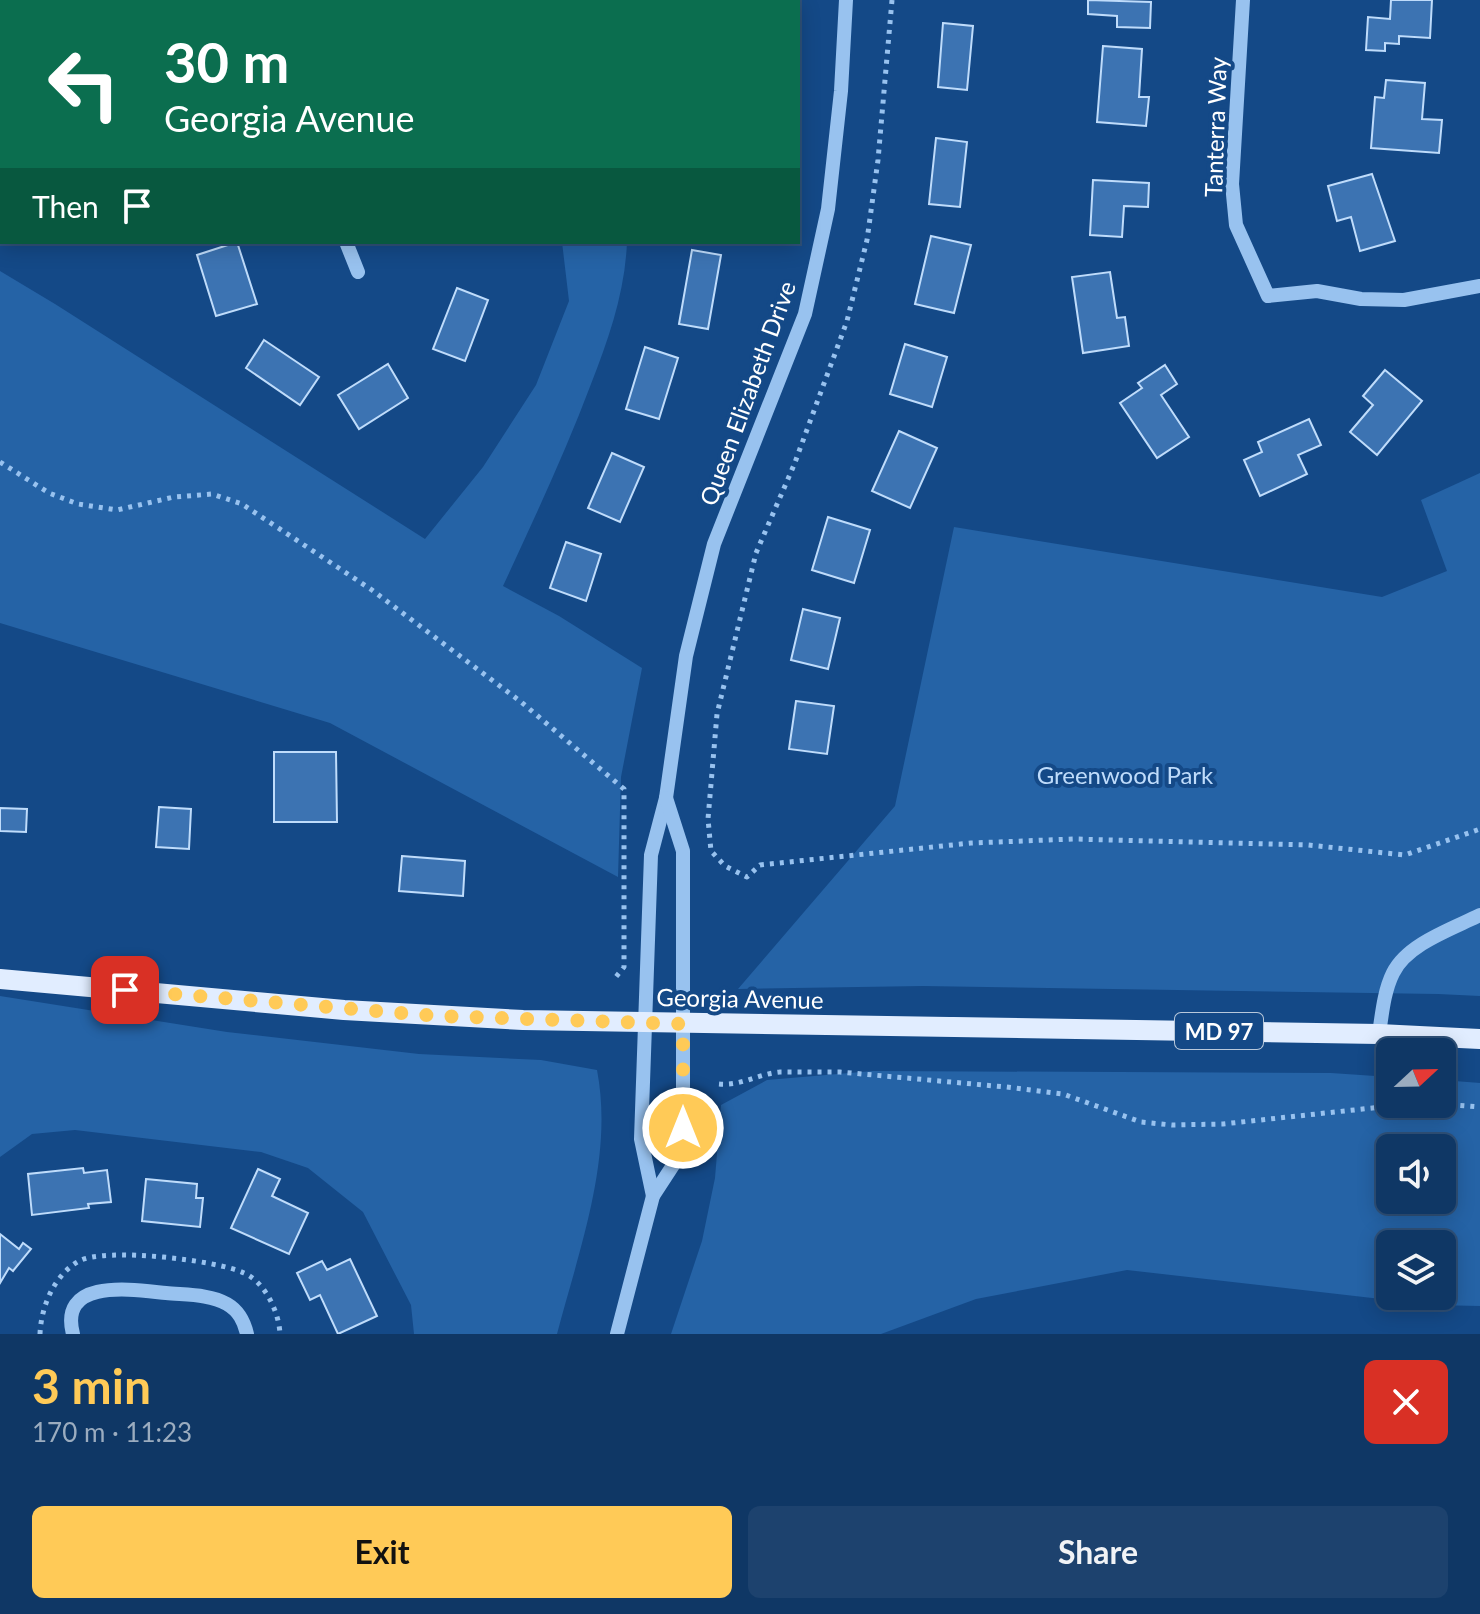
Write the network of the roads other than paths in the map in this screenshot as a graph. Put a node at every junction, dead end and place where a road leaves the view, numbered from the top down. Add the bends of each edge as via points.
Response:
1 (846, 0) edge
2 (1243, 0) edge
3 (347, 244) edge
4 (358, 272) dead end
5 (1480, 286) edge
6 (666, 798) junction
7 (1480, 915) edge
8 (0, 979) edge
9 (645, 1023) junction
10 (683, 1024) junction
11 (1379, 1034) junction
12 (1480, 1039) edge
13 (653, 1196) junction
14 (73, 1334) edge
15 (247, 1334) edge
16 (617, 1334) edge

1 - 6 street, Queen Elizabeth Drive via 828,209 805,314 714,544 686,656
2 - 5 street, Tanterra Way via 1232,184 1236,225 1268,296 1317,291 1404,300
3 - 4 street
6 - 9 street, Queen Elizabeth Drive via 651,855
6 - 10 street, Queen Elizabeth Drive via 683,851
7 - 11 street via 1428,942 1395,969
8 - 9 main road, Georgia Avenue / MD 97 via 344,1010
9 - 10 main road, Georgia Avenue / MD 97
9 - 13 street, Queen Elizabeth Drive via 641,1139
10 - 11 main road, Georgia Avenue / MD 97
10 - 13 street, Queen Elizabeth Drive via 683,1150
11 - 12 main road, Georgia Avenue / MD 97
13 - 16 street
14 - 15 street via 78,1304 112,1288 219,1300 242,1318

